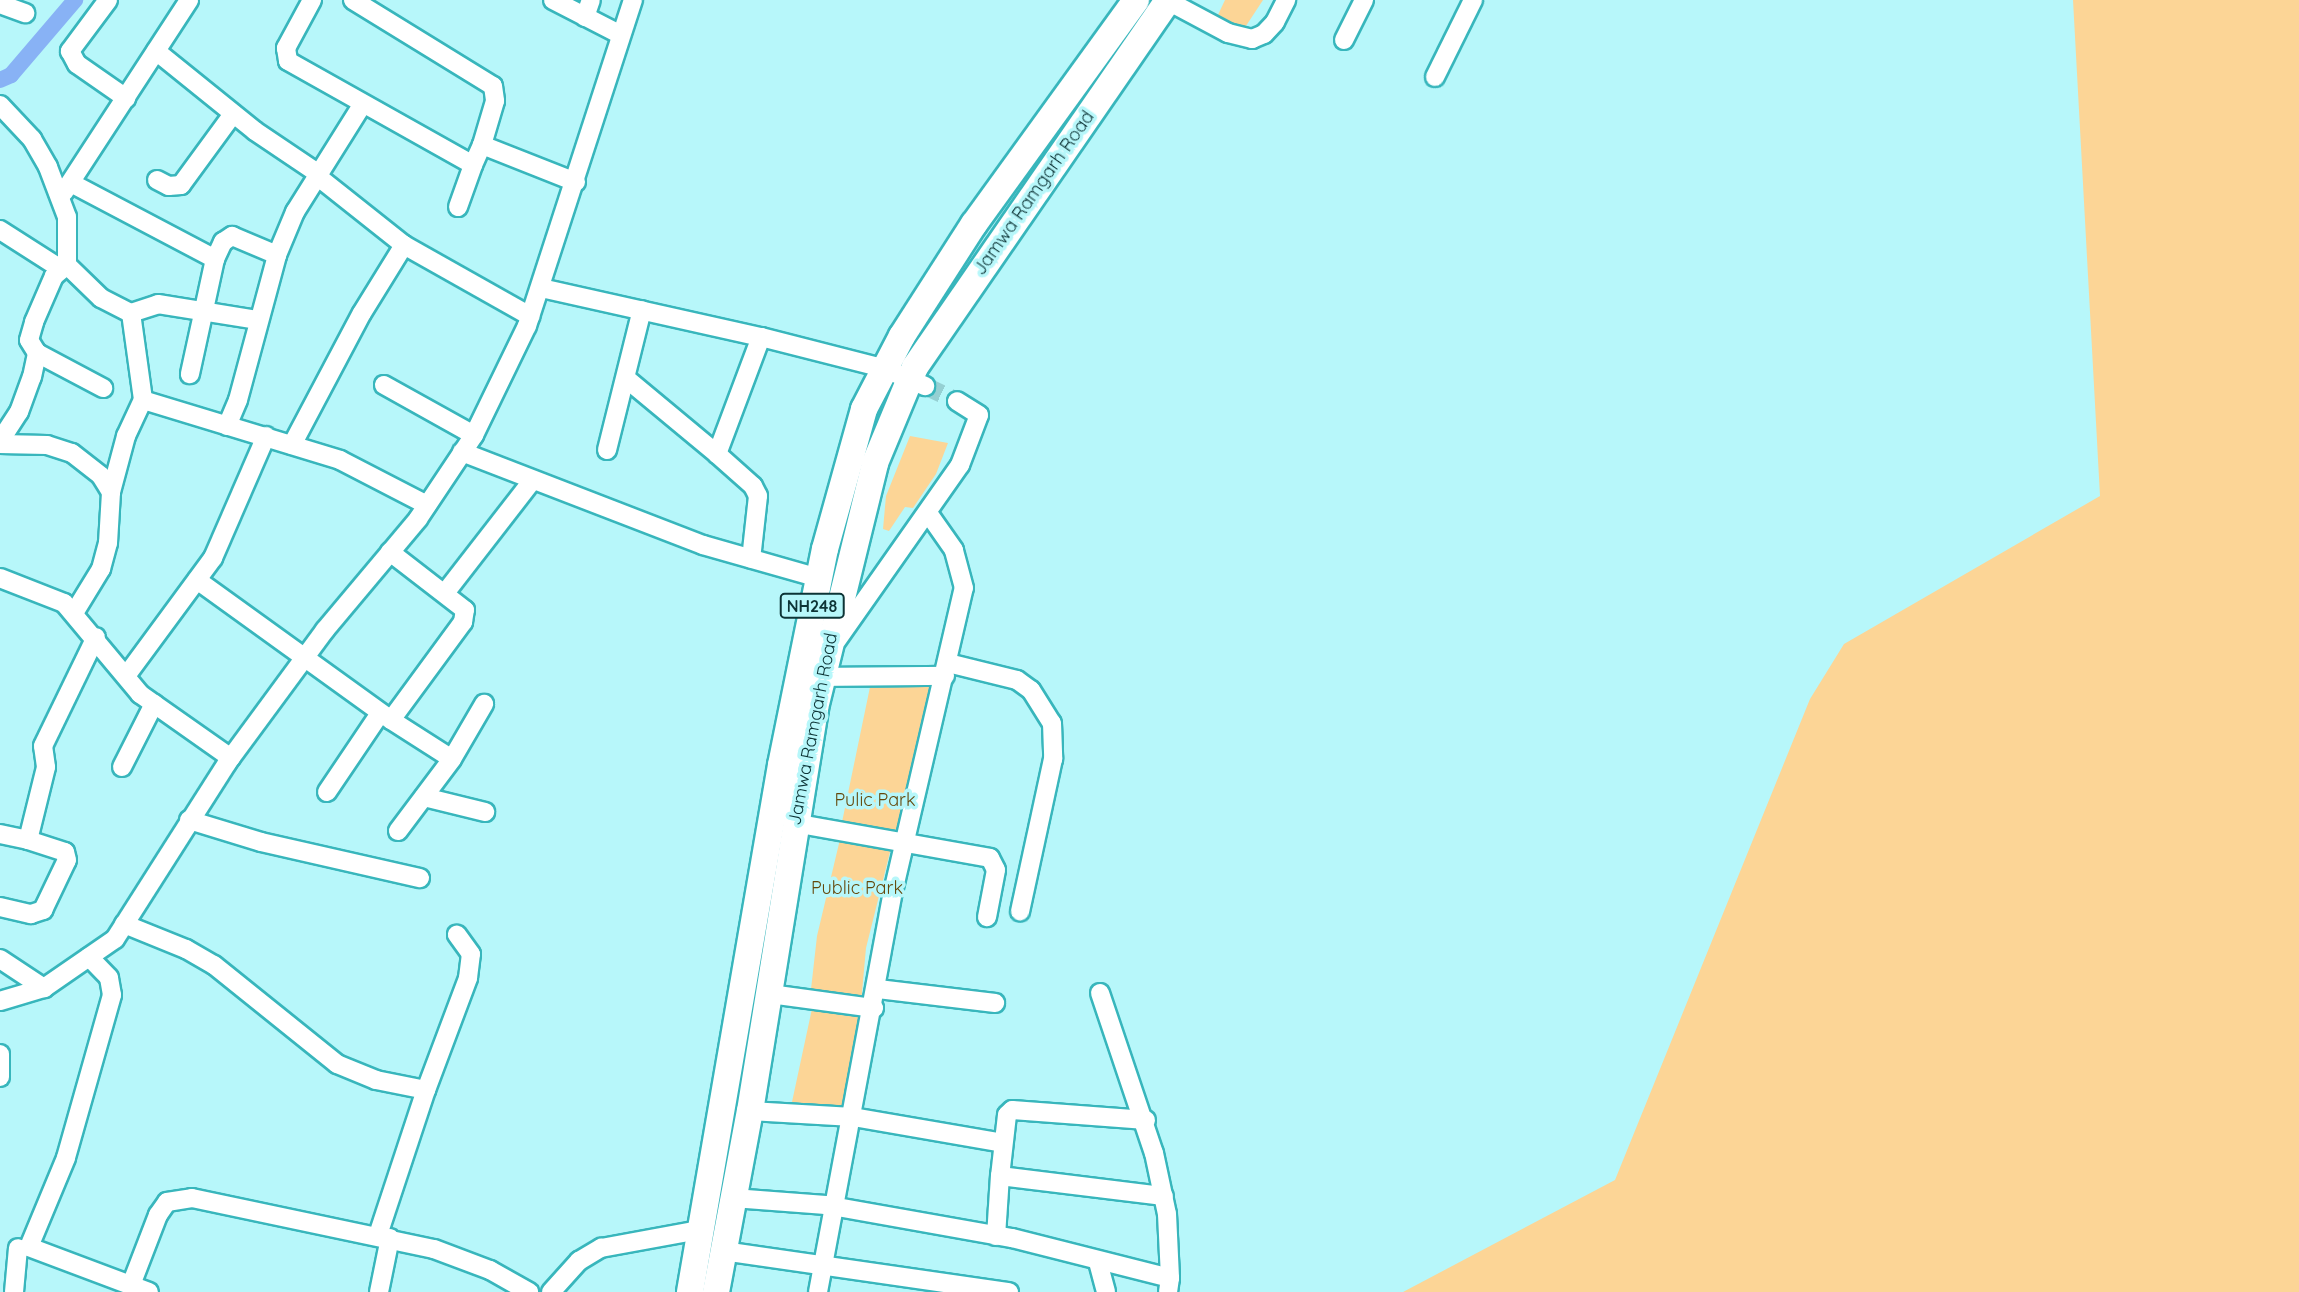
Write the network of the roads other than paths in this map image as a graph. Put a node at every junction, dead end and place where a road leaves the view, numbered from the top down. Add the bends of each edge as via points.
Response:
1 (108, 0) edge
2 (189, 0) edge
3 (312, 0) edge
4 (352, 0) edge
5 (553, 0) edge
6 (633, 0) edge
7 (1136, 0) edge
8 (1168, 0) edge
9 (1286, 0) edge
10 (1364, 0) edge
11 (1473, 0) edge
12 (0, 4) edge
13 (588, 8) edge
14 (24, 13) dead end
15 (621, 35) junction
16 (1345, 40) dead end
17 (156, 51) junction
18 (1435, 76) dead end
19 (126, 99) junction
20 (0, 105) edge
21 (362, 105) junction
22 (233, 114) junction
23 (482, 145) junction
24 (473, 165) junction
25 (318, 175) junction
26 (157, 180) dead end
27 (576, 182) junction
28 (65, 190) junction
29 (458, 207) dead end
30 (0, 230) edge
31 (404, 245) junction
32 (277, 255) junction
33 (215, 259) junction
34 (64, 267) junction
35 (541, 288) junction
36 (642, 310) junction
37 (202, 312) junction
38 (131, 313) junction
39 (530, 316) junction
40 (257, 320) junction
41 (761, 337) junction
42 (37, 354) junction
43 (883, 368) junction
44 (190, 374) dead end
45 (628, 380) junction
46 (917, 383) junction
47 (384, 385) dead end
48 (103, 388) dead end
49 (143, 400) junction
50 (957, 401) tunnel mouth
51 (227, 426) junction
52 (474, 435) junction
53 (266, 436) junction
54 (0, 443) edge
55 (292, 445) junction
56 (607, 450) dead end
57 (462, 452) junction
58 (717, 454) junction
59 (532, 481) junction
60 (111, 492) junction
61 (427, 505) junction
62 (928, 513) junction
63 (390, 552) junction
64 (751, 559) junction
65 (0, 578) edge
66 (819, 578) junction
67 (197, 580) junction
68 (445, 593) junction
69 (74, 614) junction
70 (96, 637) junction
71 (305, 657) junction
72 (824, 666) junction
73 (946, 669) junction
74 (126, 676) junction
75 (154, 704) junction
76 (484, 704) dead end
77 (385, 717) junction
78 (231, 758) junction
79 (452, 760) junction
80 (122, 767) dead end
81 (327, 792) dead end
82 (424, 797) junction
83 (485, 812) dead end
84 (189, 820) junction
85 (794, 823) junction
86 (398, 831) dead end
87 (0, 834) edge
88 (27, 840) junction
89 (904, 842) junction
90 (420, 878) dead end
91 (0, 907) edge
92 (1020, 911) dead end
93 (987, 917) dead end
94 (124, 924) junction
95 (457, 935) dead end
96 (89, 957) junction
97 (0, 959) edge
98 (44, 988) junction
99 (878, 989) junction
100 (1100, 993) dead end
101 (770, 994) junction
102 (0, 1001) edge
103 (995, 1003) dead end
104 (874, 1008) junction
105 (0, 1054) edge
106 (0, 1077) edge
107 (426, 1090) junction
108 (750, 1111) junction
109 (853, 1117) junction
110 (1146, 1120) junction
111 (1003, 1143) junction
112 (1000, 1176) junction
113 (1164, 1196) junction
114 (733, 1198) junction
115 (837, 1208) junction
116 (699, 1230) junction
117 (996, 1236) junction
118 (384, 1237) junction
119 (16, 1249) edge
120 (723, 1251) junction
121 (1098, 1262) junction
122 (824, 1264) junction
123 (131, 1285) junction
124 (1169, 1285) edge
125 (14, 1292) edge
126 (149, 1292) edge
127 (379, 1292) edge
128 (529, 1292) edge
129 (551, 1292) edge
130 (690, 1292) edge
131 (716, 1292) edge
132 (818, 1292) edge
133 (1009, 1292) edge
134 (1106, 1292) edge

1 - 19 street via 70,51 77,64
2 - 17 street
3 - 21 street via 284,56
4 - 23 street via 493,86 495,101
5 - 13 street
6 - 15 street
7 - 43 highway, Jamwa Ramgarh Road / NH248 via 974,224
8 - 9 street via 1228,33 1252,38 1270,29
8 - 46 highway, Jamwa Ramgarh Road / NH248
10 - 16 street
11 - 18 street
12 - 14 street
13 - 15 street
15 - 27 street
17 - 19 street
17 - 22 street
19 - 28 street
20 - 28 street via 33,139
21 - 24 street
21 - 25 street
22 - 25 street
22 - 26 street via 181,185
23 - 24 street
23 - 27 street
24 - 29 street
25 - 31 street
25 - 32 street
27 - 35 street
28 - 33 street
28 - 34 street
30 - 34 street
31 - 39 street
31 - 55 street
32 - 33 street via 232,236 223,242
32 - 40 street
33 - 37 street
34 - 38 street via 102,298
34 - 42 street via 29,335
35 - 36 street
35 - 39 street
36 - 41 street
36 - 45 street
37 - 38 street via 150,304
37 - 40 street
37 - 44 street
38 - 49 street
39 - 52 street
40 - 51 street via 238,400
41 - 43 street
41 - 58 street
42 - 48 street
42 - 54 street via 19,412
43 - 46 street
43 - 66 highway, Jamwa Ramgarh Road / NH248 via 854,439
45 - 56 street
45 - 58 street
46 - 72 highway, Jamwa Ramgarh Road / NH248 via 875,463
47 - 52 street
49 - 51 street
49 - 60 street via 126,436
50 - 62 street via 979,415 960,465
51 - 53 street
52 - 57 street
53 - 55 street
53 - 67 street via 213,558
54 - 60 street via 47,445 72,453 101,476
55 - 61 street via 340,460
57 - 59 street
57 - 61 street
58 - 64 street via 753,485 758,496
59 - 64 street
59 - 68 street
60 - 69 street via 108,544 101,569
61 - 63 street
62 - 72 street
62 - 73 street via 962,571 964,588
63 - 68 street
63 - 71 street
64 - 66 street
65 - 69 street via 64,603
66 - 116 highway, Jamwa Ramgarh Road / NH248 via 781,765
67 - 71 street
67 - 74 street
68 - 77 street via 462,606 463,622
69 - 70 street
70 - 74 street
70 - 88 street via 43,746 46,767
71 - 77 street
71 - 78 street
72 - 73 street
72 - 85 highway, Jamwa Ramgarh Road / NH248
73 - 89 street
73 - 92 street via 1017,680 1031,690 1052,723 1053,759
74 - 75 street
75 - 78 street
75 - 80 street
76 - 79 street
77 - 79 street
77 - 81 street
78 - 84 street
79 - 82 street
82 - 83 street
82 - 86 street
84 - 90 street via 261,842
84 - 94 street
85 - 89 street
85 - 101 highway, Jamwa Ramgarh Road / NH248
87 - 88 street
88 - 91 street via 65,852 67,860 44,910 32,914
89 - 93 street via 990,858 996,870
89 - 99 street
94 - 96 street via 115,939
94 - 107 street via 186,948 214,965 337,1064 376,1080
95 - 107 street via 471,954 468,978
96 - 98 street
96 - 119 street via 109,978 112,995 66,1158
97 - 98 street
98 - 102 street
99 - 103 street
99 - 104 street
100 - 110 street
101 - 104 street
101 - 108 highway, Jamwa Ramgarh Road / NH248
104 - 109 street
105 - 106 street
107 - 118 street
108 - 109 street
108 - 114 highway, Jamwa Ramgarh Road / NH248
109 - 111 street
109 - 115 street
110 - 111 street via 1019,1108 1007,1115
110 - 113 street
111 - 112 street
112 - 113 street
112 - 117 street
113 - 124 street via 1172,1264
114 - 115 street
114 - 120 highway, Jamwa Ramgarh Road / NH248
115 - 117 street
115 - 122 street
116 - 129 street via 601,1248 579,1261
116 - 130 highway, Jamwa Ramgarh Road / NH248
117 - 121 street
118 - 123 street via 179,1198 167,1202 158,1215
118 - 127 street
118 - 128 street via 490,1270
119 - 123 street
119 - 125 street
120 - 122 street
120 - 131 highway, Jamwa Ramgarh Road / NH248
121 - 124 street
121 - 134 street
122 - 132 street
122 - 133 street
123 - 126 street

